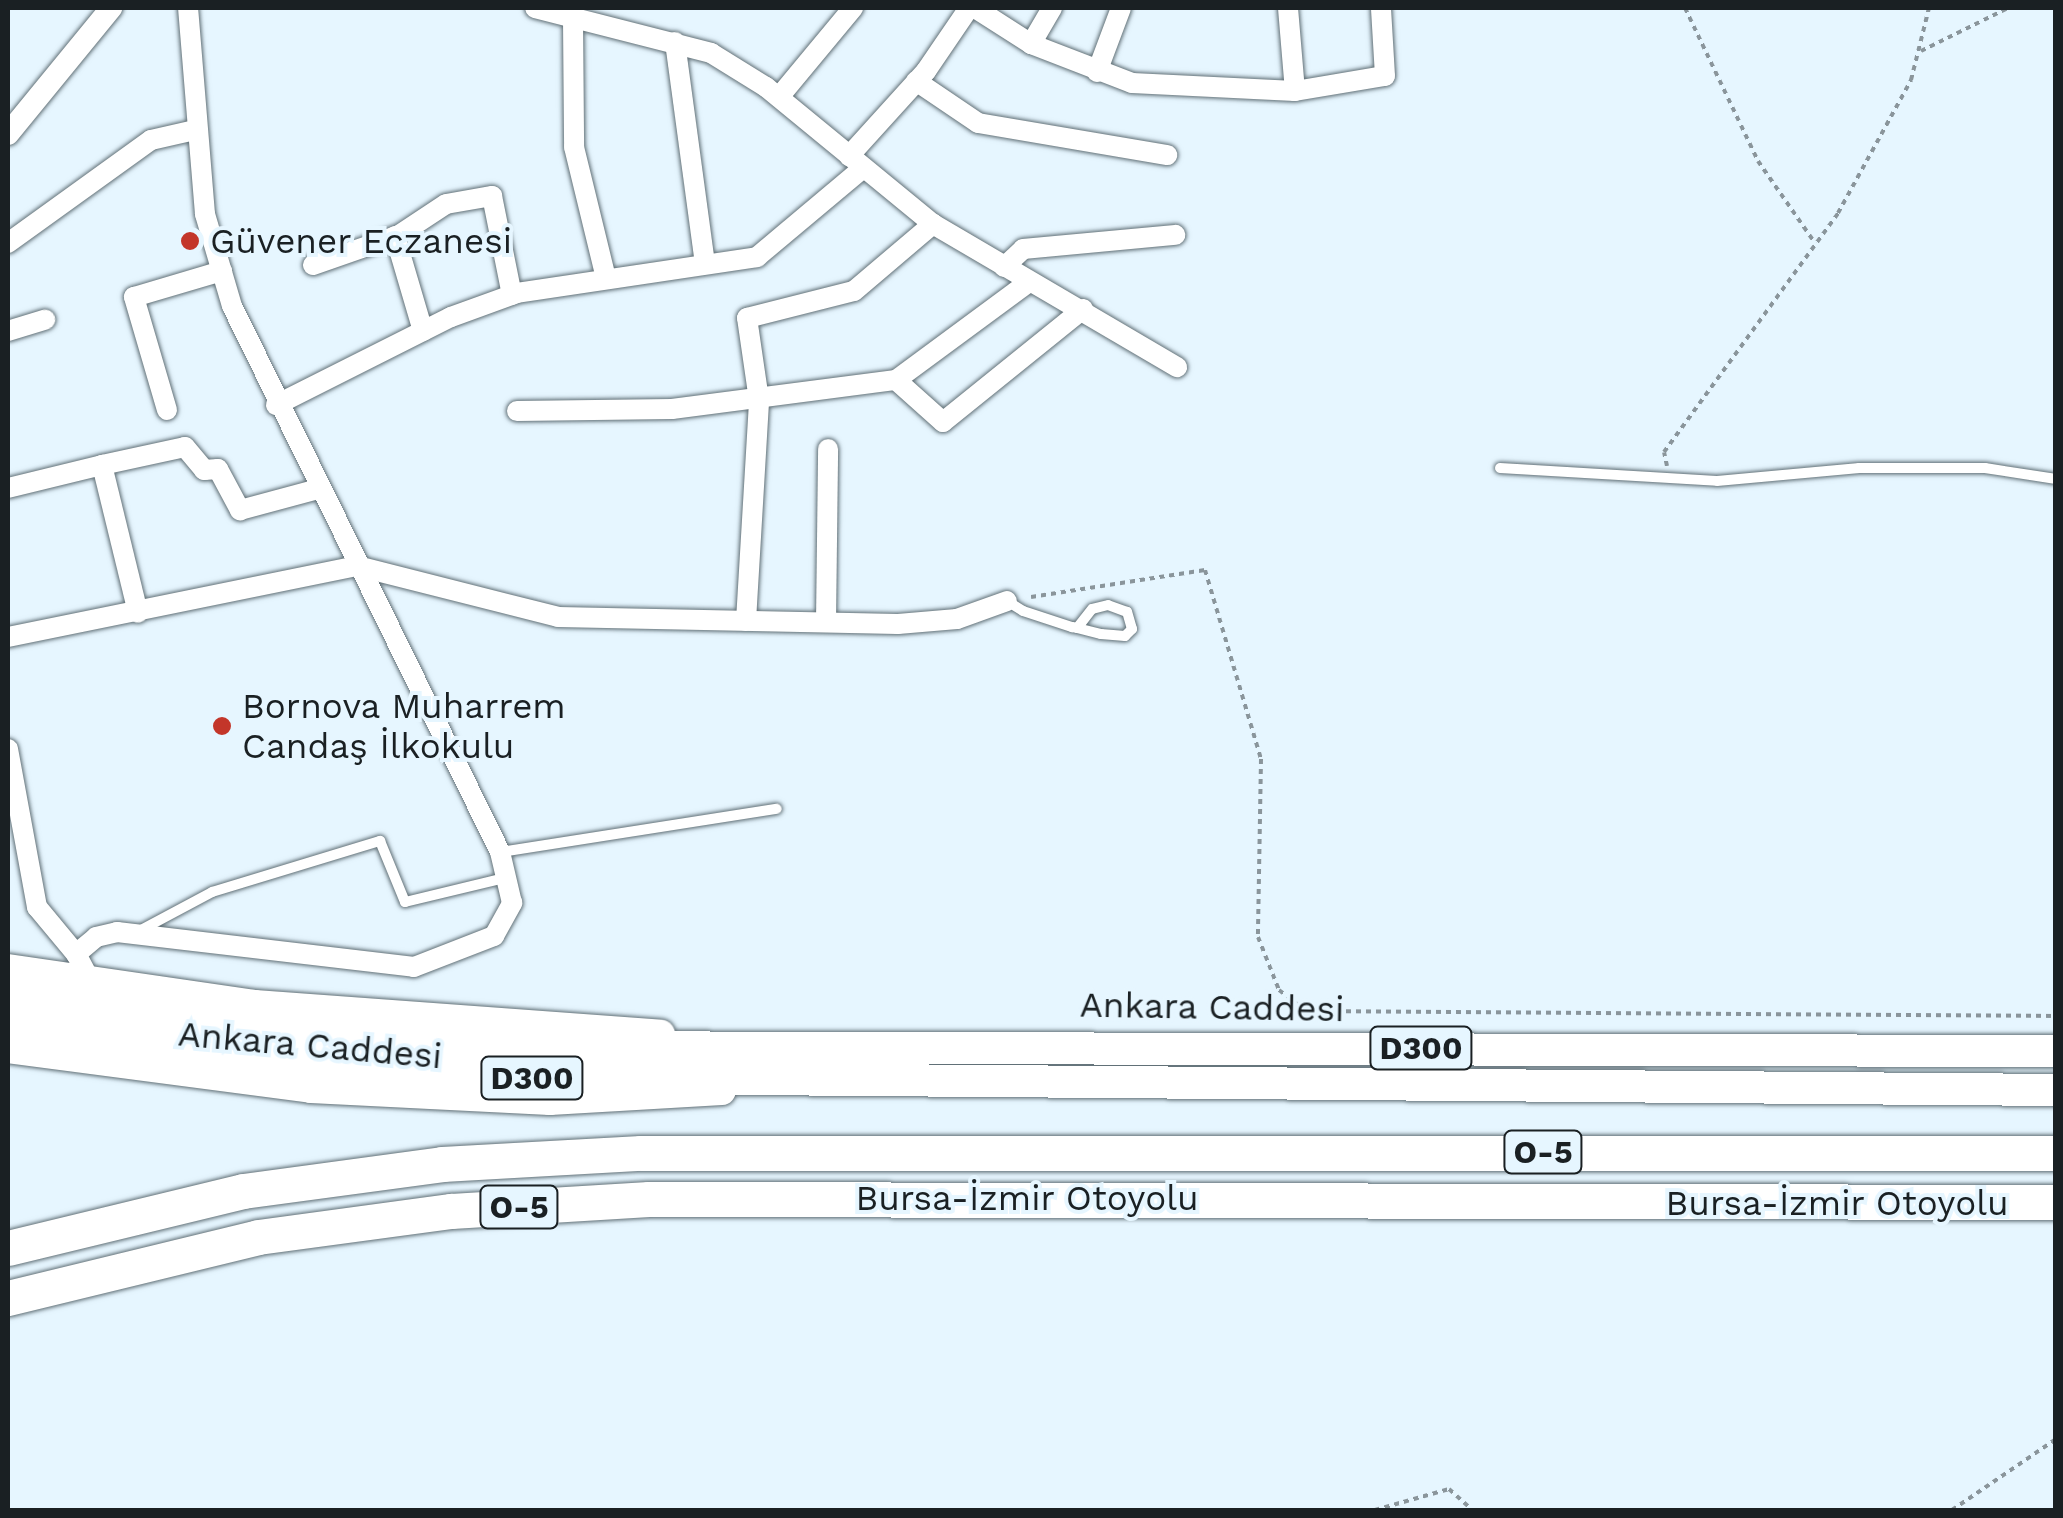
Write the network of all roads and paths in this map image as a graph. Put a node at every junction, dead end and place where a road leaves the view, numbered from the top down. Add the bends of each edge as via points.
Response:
1 (110, 8) edge
2 (188, 8) edge
3 (535, 8) edge
4 (852, 8) edge
5 (972, 8) edge
6 (1052, 8) edge
7 (1122, 8) edge
8 (1288, 8) edge
9 (1381, 8) edge
10 (1685, 8) edge
11 (1930, 8) edge
12 (2008, 8) edge
13 (573, 20) junction
14 (676, 42) junction
15 (1030, 44) junction
16 (1921, 51) junction
17 (1097, 72) junction
18 (916, 82) junction
19 (1294, 91) junction
20 (778, 98) junction
21 (195, 130) junction
22 (8, 134) edge
23 (1167, 155) dead end
24 (855, 162) junction
25 (932, 224) junction
26 (1174, 235) dead end
27 (395, 236) junction
28 (8, 243) edge
29 (1816, 243) junction
30 (705, 263) junction
31 (313, 265) dead end
32 (1004, 267) junction
33 (222, 271) junction
34 (606, 278) junction
35 (1029, 282) junction
36 (512, 294) junction
37 (1083, 309) junction
38 (44, 320) dead end
39 (8, 330) edge
40 (423, 332) junction
41 (1177, 367) dead end
42 (896, 380) junction
43 (758, 400) junction
44 (276, 406) junction
45 (167, 410) dead end
46 (518, 411) dead end
47 (828, 449) dead end
48 (102, 465) junction
49 (1500, 468) dead end
50 (1669, 475) junction
51 (2056, 478) edge
52 (8, 488) edge
53 (318, 489) junction
54 (357, 566) junction
55 (1007, 601) junction
56 (138, 613) junction
57 (746, 621) junction
58 (826, 622) junction
59 (1078, 628) junction
60 (8, 637) edge
61 (8, 750) edge
62 (776, 809) dead end
63 (500, 852) junction
64 (506, 878) junction
65 (134, 934) junction
66 (76, 954) junction
67 (8, 968) edge
68 (90, 982) junction
69 (8, 996) edge
70 (2056, 1016) edge
71 (8, 1025) edge
72 (787, 1043) junction
73 (278, 1047) junction
74 (8, 1049) edge
75 (2056, 1052) edge
76 (788, 1083) junction
77 (2056, 1090) edge
78 (2056, 1153) edge
79 (2056, 1202) edge
80 (8, 1248) edge
81 (8, 1298) edge
82 (2056, 1439) edge
83 (1374, 1510) edge
84 (1472, 1510) edge
85 (1952, 1510) edge

1 - 22 street
2 - 21 street
3 - 13 street
4 - 20 street
5 - 15 street
5 - 18 street
6 - 15 street
7 - 17 street
8 - 19 street
9 - 19 street via 1386,76
10 - 29 path via 1758,162
11 - 16 path
12 - 16 path
13 - 14 street
13 - 34 street via 574,147
14 - 20 street via 711,53
14 - 30 street
15 - 17 street
16 - 29 path
17 - 19 street via 1132,82
18 - 23 street via 978,123
18 - 24 street
20 - 24 street
21 - 28 street via 151,140
21 - 33 street via 205,214
24 - 25 street
24 - 30 street via 756,257
25 - 32 street
25 - 43 street via 854,290 747,318
26 - 32 street via 1023,249
27 - 31 street
27 - 36 street via 446,204 492,196
27 - 40 street
29 - 50 path via 1664,452
30 - 34 street
32 - 35 street
33 - 44 street
33 - 45 street via 134,297
34 - 36 street
35 - 37 street
35 - 42 street
36 - 40 street
37 - 41 street
37 - 42 street via 943,422
38 - 39 street
40 - 44 street
42 - 43 street
43 - 46 street via 672,409
43 - 57 street
44 - 53 street
47 - 58 street
48 - 52 street
48 - 53 street via 186,447 204,470 218,469 240,510
48 - 56 street
49 - 50 lane
50 - 51 lane via 1717,482 1859,468 1985,468
53 - 54 street
54 - 56 street
54 - 57 street via 558,617
54 - 63 street
55 - 58 street via 957,619
55 - 59 lane
55 - 70 path via 1205,570 1261,758 1258,937 1280,990 1306,1011
56 - 60 street
57 - 58 street
59 - 59 lane via 1126,636 1132,629 1127,612 1108,605 1092,609
61 - 66 street via 38,907
62 - 63 lane
63 - 64 street
64 - 65 street via 512,904 494,936 414,967
64 - 65 lane via 405,902 380,841 212,892
65 - 66 street via 96,937
66 - 68 street
67 - 68 main road, Ankara Caddesi
68 - 72 main road, Ankara Caddesi via 255,1004
69 - 73 highway, Ankara Caddesi / D300
71 - 73 highway, Ankara Caddesi / D300
72 - 73 highway, Ankara Caddesi / D300
72 - 75 highway, Ankara Caddesi / D300
73 - 76 highway, Ankara Caddesi / D300 via 510,1077
74 - 76 main road, Ankara Caddesi via 292,1087 550,1102 640,1100
76 - 77 highway, Ankara Caddesi / D300
78 - 80 highway, Bursa-İzmir Otoyolu / O-5 via 641,1152 442,1164 243,1191
79 - 81 highway, Bursa-İzmir Otoyolu / O-5 via 649,1199 450,1211 258,1237
82 - 85 path
83 - 84 path via 1449,1489

